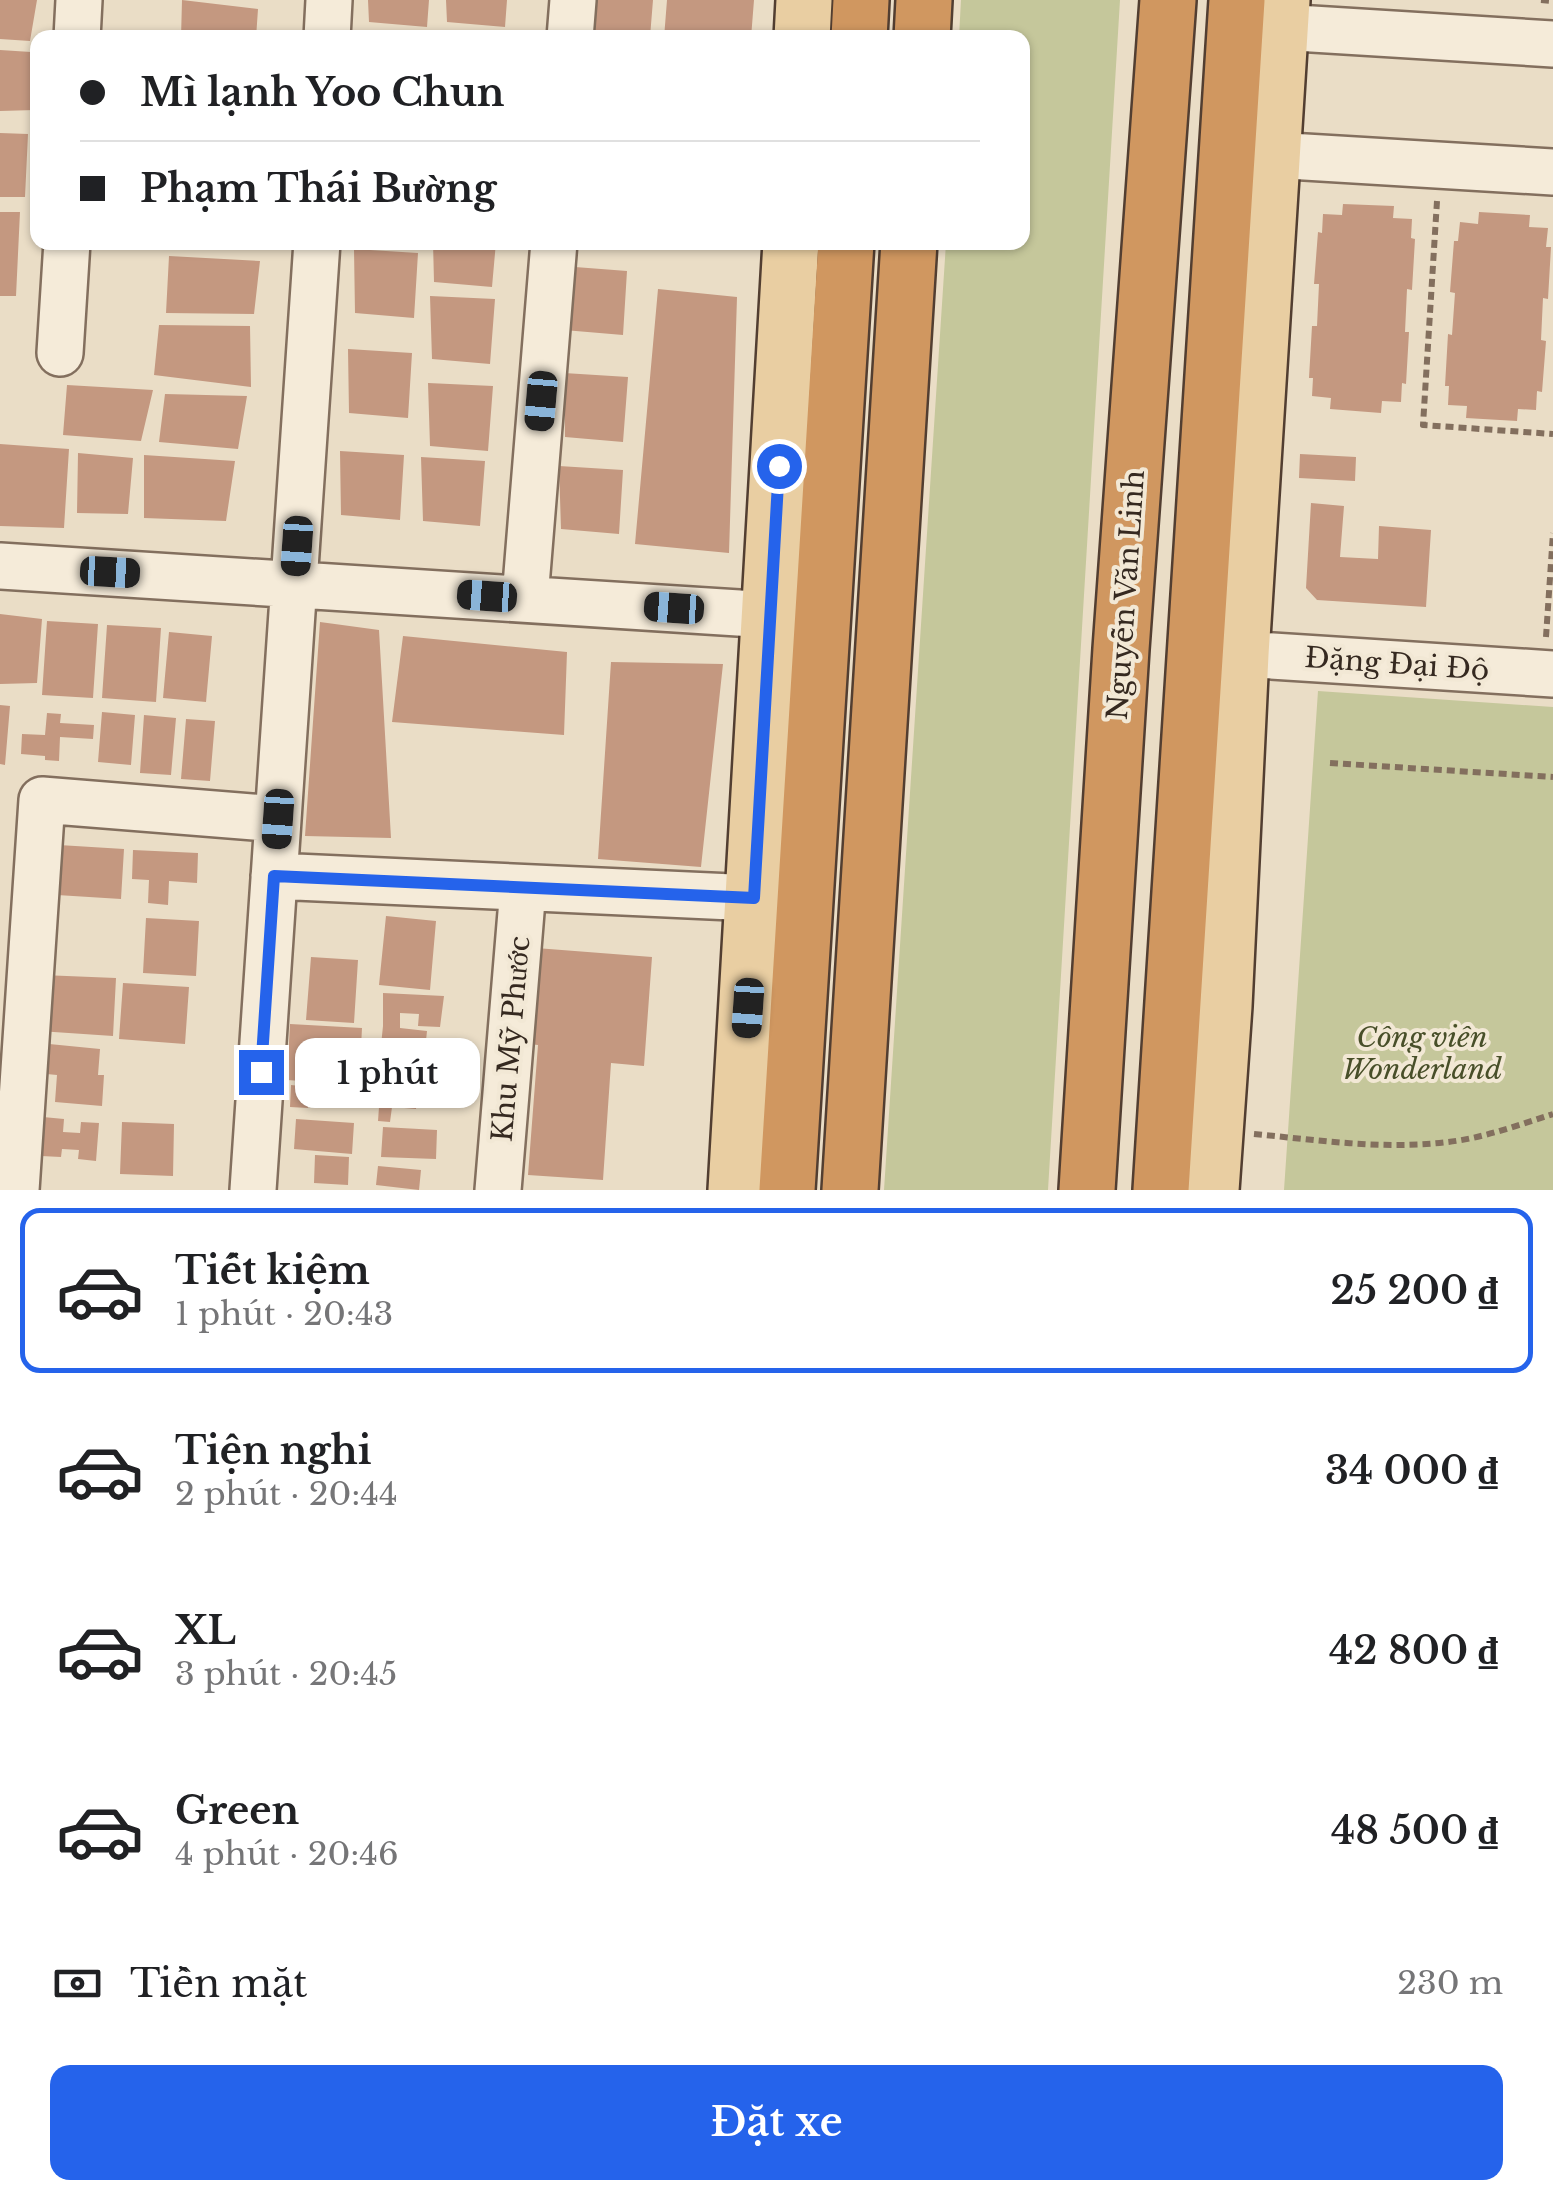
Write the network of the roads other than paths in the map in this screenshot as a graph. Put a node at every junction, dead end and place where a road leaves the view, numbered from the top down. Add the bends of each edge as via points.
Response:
1 (79, 0) edge
2 (328, 0) edge
3 (573, 0) edge
4 (804, 0) edge
5 (861, 0) edge
6 (924, 0) edge
7 (1168, 0) edge
8 (1266, 9) edge
9 (77, 30) edge
10 (327, 30) edge
11 (571, 30) edge
12 (802, 30) edge
13 (859, 30) edge
14 (922, 30) edge
15 (1553, 44) edge
16 (1256, 171) junction
17 (1553, 172) edge
18 (66, 250) edge
19 (316, 250) edge
20 (553, 250) edge
21 (791, 250) edge
22 (846, 250) edge
23 (909, 250) edge
24 (60, 353) dead end
25 (0, 566) edge
26 (294, 583) junction
27 (525, 598) junction
28 (770, 615) junction
29 (1218, 653) junction
30 (1549, 673) edge
31 (278, 819) junction
32 (274, 876) junction
33 (523, 888) junction
34 (754, 898) junction
35 (16, 1190) edge
36 (253, 1190) edge
37 (498, 1190) edge
38 (736, 1190) edge
39 (788, 1190) edge
40 (850, 1190) edge
41 (1087, 1190) edge
42 (1161, 1190) edge
43 (1211, 1190) edge

1 - 9 street
2 - 10 street
3 - 11 street
4 - 12 main road
5 - 13 highway
6 - 14 highway
7 - 41 highway, Nguyễn Văn Linh
8 - 15 street
8 - 16 highway
16 - 17 street via 1439,165
16 - 29 highway
18 - 24 street
19 - 26 street
20 - 27 street
21 - 28 main road
22 - 39 highway
23 - 40 highway
25 - 26 street
26 - 27 street
26 - 31 street
27 - 28 street
28 - 34 main road
29 - 30 street, Đặng Đại Độ
29 - 42 highway
29 - 43 main road via 1224,1006
31 - 32 street
31 - 35 street via 42,800
32 - 33 street
32 - 36 street
33 - 34 street
33 - 37 street, Khu Mỹ Phước
34 - 38 main road

